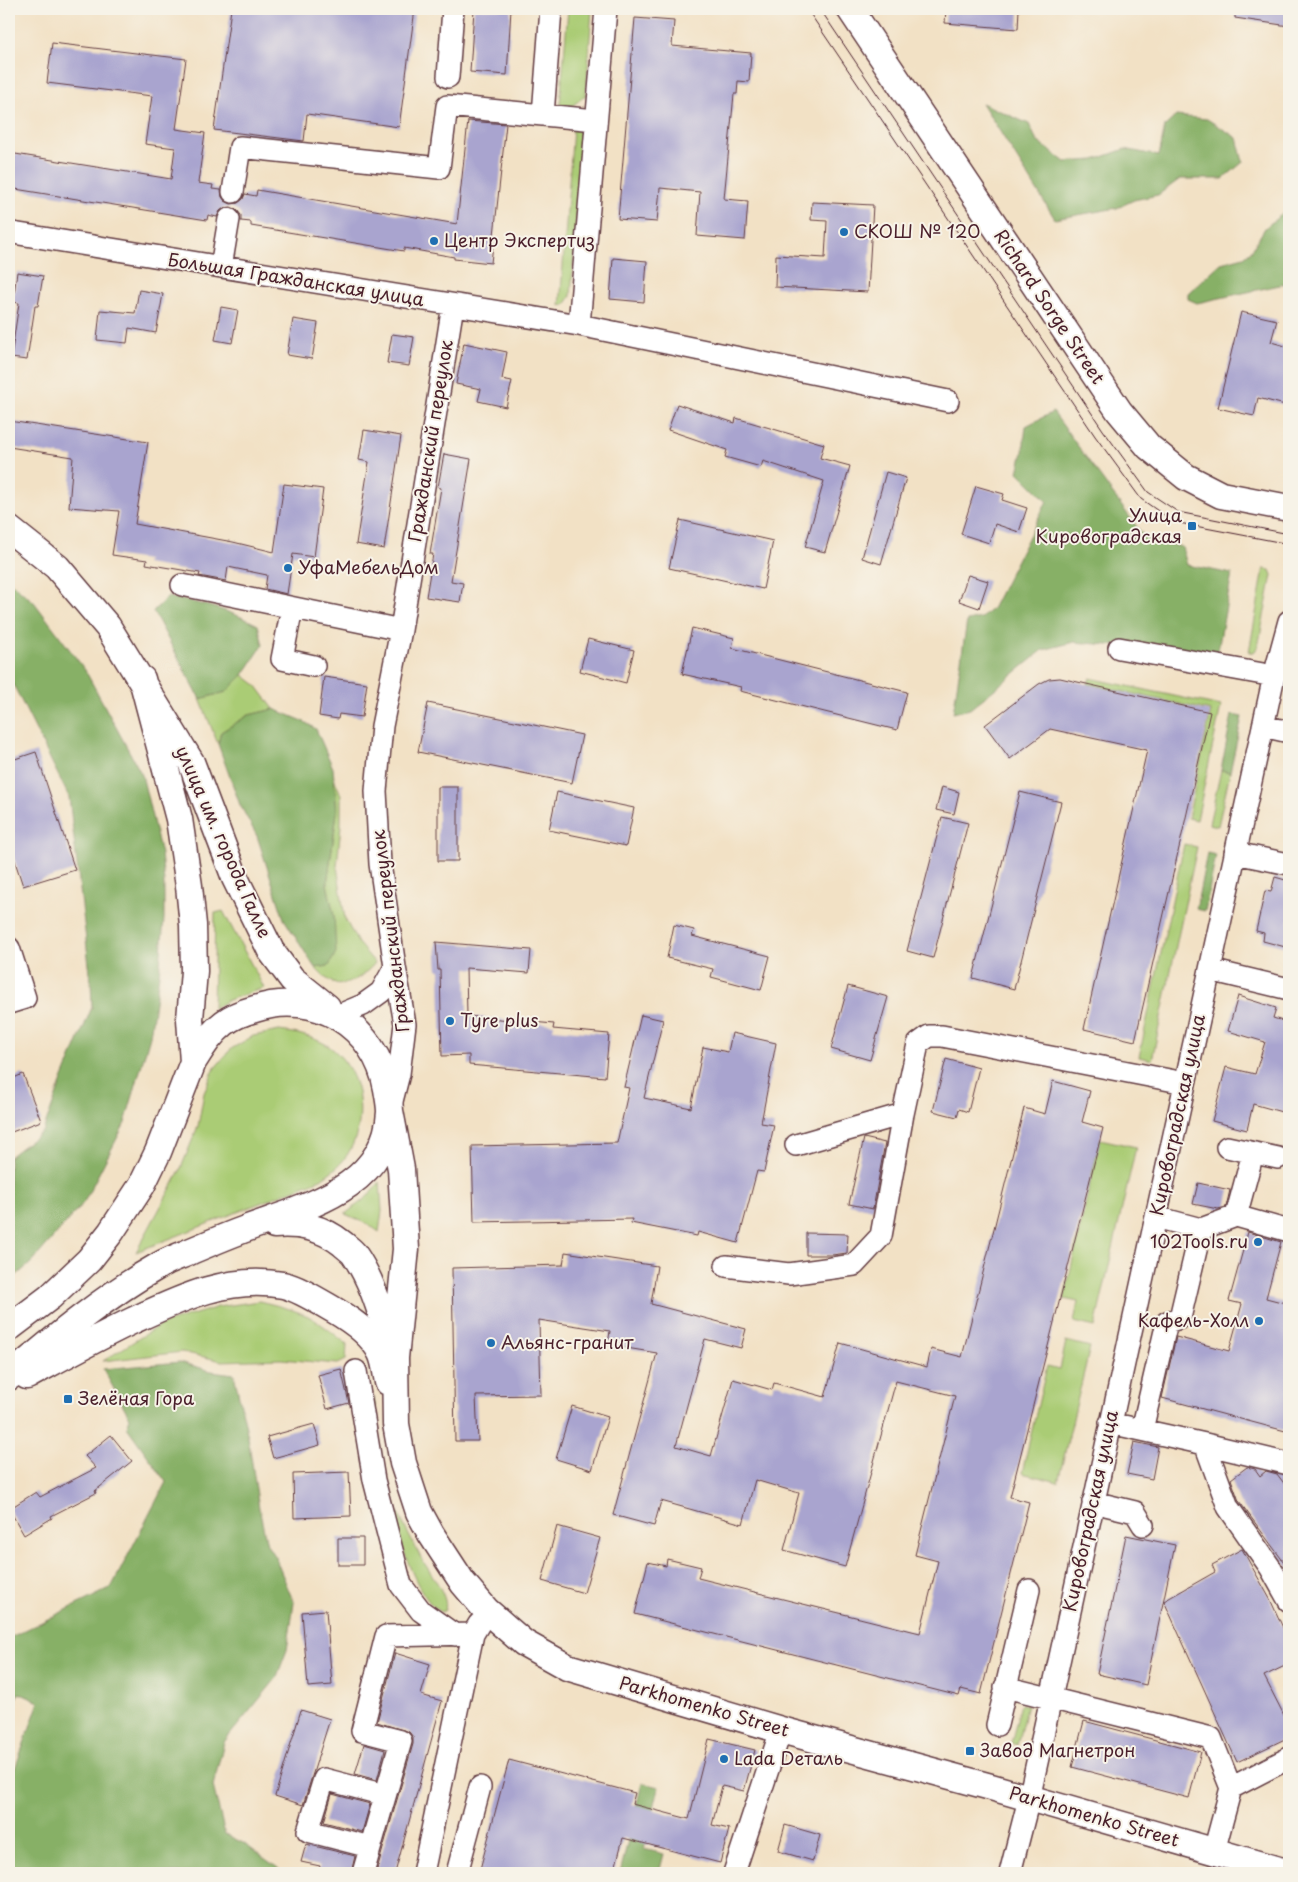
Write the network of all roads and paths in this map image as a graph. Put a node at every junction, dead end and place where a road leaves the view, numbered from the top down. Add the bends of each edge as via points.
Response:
1 (453, 9) edge
2 (551, 9) edge
3 (606, 9) edge
4 (850, 9) edge
5 (448, 77) dead end
6 (543, 115) junction
7 (596, 120) junction
8 (233, 192) dead end
9 (230, 219) dead end
10 (13, 233) dead end
11 (221, 267) junction
12 (453, 305) junction
13 (579, 326) junction
14 (948, 401) dead end
15 (1289, 508) edge
16 (9, 529) edge
17 (182, 585) dead end
18 (292, 608) junction
19 (400, 630) junction
20 (1288, 631) edge
21 (1119, 648) dead end
22 (314, 666) dead end
23 (1274, 676) junction
24 (142, 679) junction
25 (1263, 726) junction
26 (1289, 732) edge
27 (1235, 853) junction
28 (1289, 864) edge
29 (9, 948) edge
30 (395, 967) junction
31 (1210, 970) junction
32 (1289, 989) edge
33 (9, 1003) edge
34 (337, 1016) junction
35 (193, 1062) junction
36 (1185, 1083) junction
37 (390, 1111) junction
38 (902, 1114) junction
39 (796, 1145) dead end
40 (1227, 1148) dead end
41 (1253, 1153) junction
42 (1278, 1158) dead end
43 (1236, 1216) junction
44 (1156, 1217) junction
45 (249, 1228) junction
46 (1202, 1229) junction
47 (1289, 1231) edge
48 (726, 1266) dead end
49 (9, 1328) edge
50 (395, 1358) junction
51 (356, 1371) dead end
52 (9, 1377) edge
53 (9, 1386) edge
54 (1110, 1423) junction
55 (396, 1424) junction
56 (1142, 1430) junction
57 (1205, 1444) junction
58 (1289, 1464) edge
59 (1093, 1502) junction
60 (1143, 1525) dead end
61 (1029, 1590) dead end
62 (1289, 1601) edge
63 (486, 1610) junction
64 (464, 1635) junction
65 (1005, 1687) junction
66 (1050, 1698) junction
67 (996, 1725) dead end
68 (781, 1730) junction
69 (1284, 1765) edge
70 (480, 1787) dead end
71 (1231, 1788) junction
72 (385, 1795) junction
73 (1028, 1799) junction
74 (370, 1847) junction
75 (1214, 1851) junction
76 (1278, 1872) edge
77 (362, 1873) edge
78 (423, 1873) edge
79 (458, 1873) edge
80 (734, 1873) edge
81 (1010, 1873) edge

1 - 5 street
2 - 6 street
3 - 7 street
4 - 15 main road, Richard Sorge Street via 1119,412 1149,447 1186,477 1221,495
6 - 7 street
6 - 8 street via 447,106 439,168 240,147
7 - 13 street
9 - 11 street
10 - 11 street, Большая Гражданская улица
11 - 12 street, Большая Гражданская улица
12 - 13 street, Большая Гражданская улица
12 - 19 street, Гражданский переулок
13 - 14 street, Большая Гражданская улица
16 - 24 main road, улица им. города Галле via 57,567 108,626
17 - 18 street
18 - 19 street
18 - 22 street via 282,659
19 - 30 street, Гражданский переулок via 382,726 376,791 380,864
20 - 23 street, Кировоградская улица
21 - 23 street
23 - 25 street, Кировоградская улица
24 - 34 main road, улица им. города Галле via 191,762 235,878 271,951 292,979
24 - 35 main road, улица им. города Галле via 179,819 189,886 193,925 190,1019
25 - 26 street
25 - 27 street, Кировоградская улица
27 - 28 street
27 - 31 street, Кировоградская улица
29 - 33 street via 24,998
30 - 34 street via 381,992
30 - 37 street, Гражданский переулок via 406,1024
31 - 32 street
31 - 36 street, Кировоградская улица
34 - 35 main road via 305,1004 263,1006 224,1023 212,1034
34 - 37 main road, Parkhomenko Street via 354,1027 371,1046 382,1072
35 - 49 main road, улица им. города Галле via 158,1152 142,1185 112,1232 89,1260 50,1297
36 - 38 street via 929,1036 918,1044
36 - 44 street, Кировоградская улица
37 - 45 main road via 379,1150 356,1180 346,1188 292,1213
37 - 50 main road, Parkhomenko Street via 401,1169 406,1248
38 - 39 street
38 - 48 street via 881,1236 854,1265 789,1274
40 - 41 street
41 - 42 street
41 - 43 street
43 - 46 street
43 - 47 street
44 - 46 street
44 - 54 street, Кировоградская улица
45 - 50 main road, Parkhomenko Street via 290,1224 318,1228 354,1252 377,1300
45 - 52 main road via 161,1264 125,1286 71,1324
46 - 56 street via 1180,1318 1167,1322
50 - 55 main road, Parkhomenko Street
51 - 64 street via 374,1480 401,1585 421,1611
53 - 55 main road via 96,1338 199,1291 256,1282 285,1286 322,1303 365,1332 381,1353
54 - 56 street
54 - 59 street, Кировоградская улица
55 - 63 main road, Parkhomenko Street via 403,1464 419,1512 459,1576
56 - 57 street
57 - 58 street
57 - 62 street via 1228,1507 1270,1567
59 - 60 street via 1135,1512
59 - 66 street, Кировоградская улица
61 - 65 street
63 - 64 street
63 - 68 main road, Parkhomenko Street via 524,1643 567,1667
64 - 72 street via 386,1636 362,1730 401,1741
64 - 78 street
65 - 66 street
65 - 67 street
66 - 71 street via 1211,1738
66 - 73 street, Кировоградская улица
68 - 73 main road, Parkhomenko Street
68 - 80 street
69 - 71 street
70 - 79 street
71 - 75 street
72 - 74 street
72 - 74 street via 324,1779 308,1831
73 - 75 main road, Parkhomenko Street
73 - 81 street, Кировоградская улица
74 - 77 street
75 - 76 main road, Parkhomenko Street

